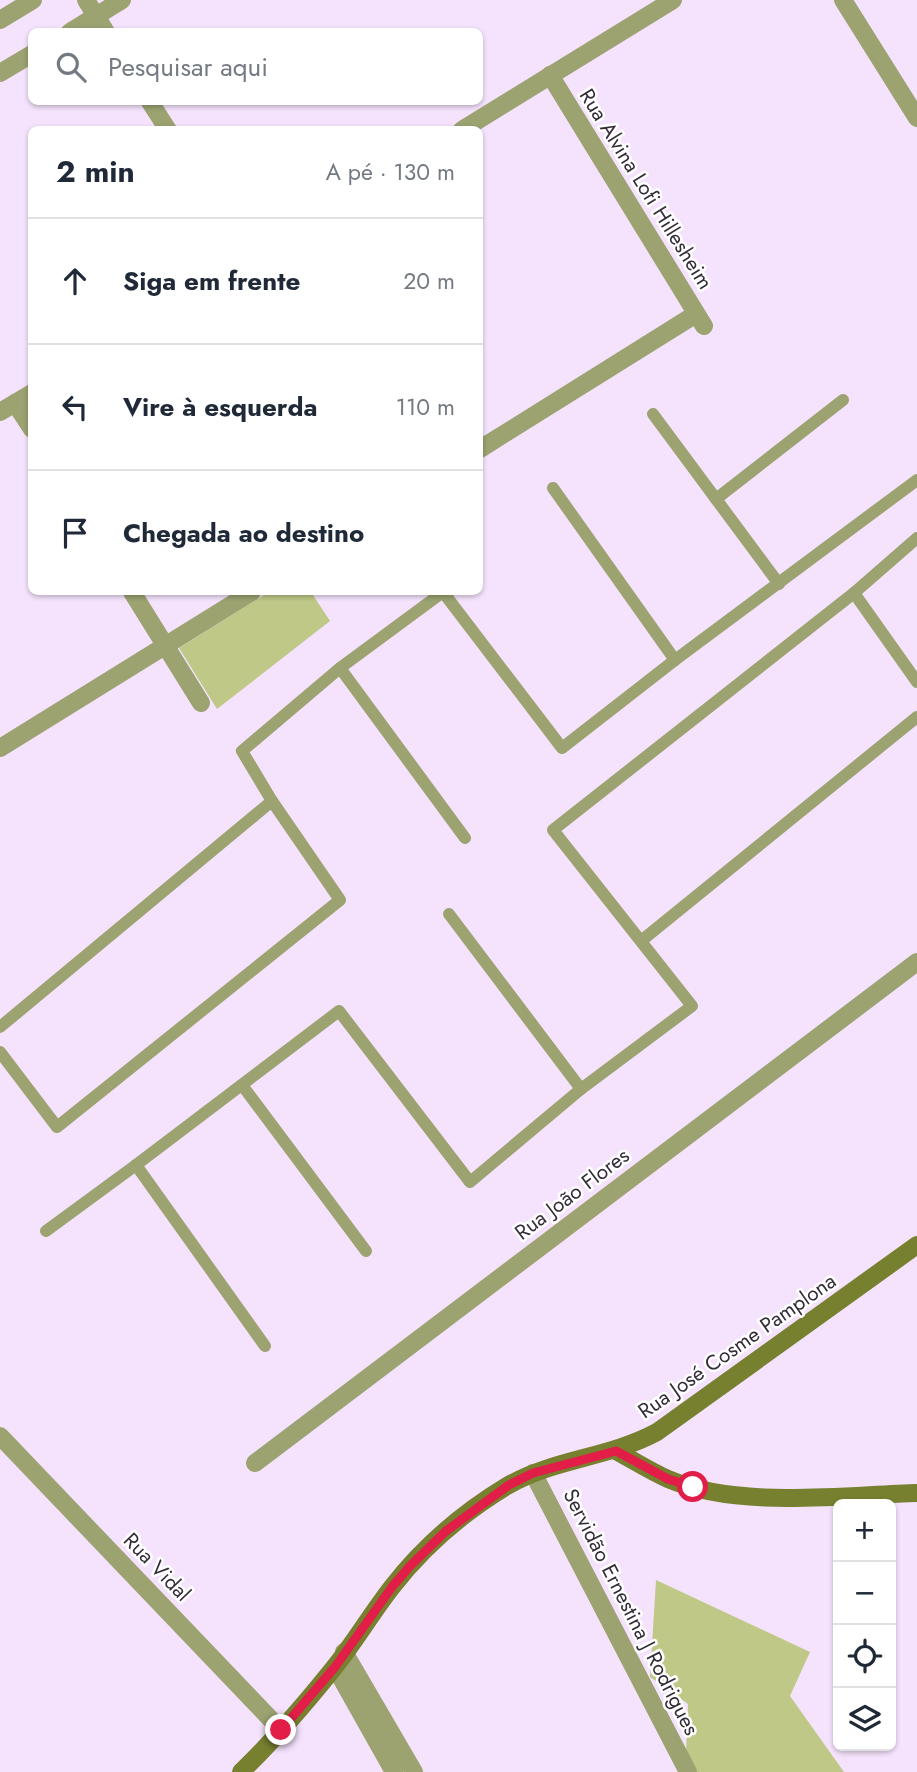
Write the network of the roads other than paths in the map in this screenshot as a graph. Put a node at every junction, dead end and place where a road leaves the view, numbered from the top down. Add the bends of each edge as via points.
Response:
1 (33, 0) edge
2 (86, 0) edge
3 (122, 0) edge
4 (673, 0) edge
5 (843, 0) edge
6 (96, 16) junction
7 (0, 20) edge
8 (76, 28) edge
9 (104, 28) edge
10 (28, 56) edge
11 (0, 74) edge
12 (550, 75) junction
13 (152, 105) edge
14 (917, 118) edge
15 (165, 126) edge
16 (467, 126) edge
17 (28, 396) edge
18 (844, 400) dead end
19 (8, 408) edge
20 (653, 414) dead end
21 (28, 426) edge
22 (483, 447) edge
23 (917, 480) edge
24 (553, 488) dead end
25 (716, 499) junction
26 (917, 538) edge
27 (779, 584) junction
28 (854, 593) junction
29 (134, 595) edge
30 (247, 595) edge
31 (439, 595) edge
32 (445, 595) edge
33 (166, 645) junction
34 (675, 660) junction
35 (340, 668) junction
36 (917, 682) edge
37 (201, 703) dead end
38 (917, 717) edge
39 (0, 748) edge
40 (272, 801) junction
41 (465, 838) dead end
42 (449, 914) dead end
43 (641, 941) junction
44 (917, 962) edge
45 (0, 1027) edge
46 (0, 1052) edge
47 (242, 1085) junction
48 (581, 1089) junction
49 (136, 1166) junction
50 (46, 1231) dead end
51 (917, 1245) edge
52 (366, 1251) dead end
53 (265, 1346) dead end
54 (0, 1436) edge
55 (616, 1451) junction
56 (255, 1463) dead end
57 (533, 1473) junction
58 (917, 1493) edge
59 (340, 1659) junction
60 (281, 1730) junction
61 (241, 1772) edge
62 (394, 1772) edge
63 (414, 1772) edge
64 (688, 1772) edge

1 - 7 street
2 - 6 street
3 - 6 street
4 - 12 street
5 - 14 street
6 - 8 street
6 - 9 street
10 - 11 street
12 - 16 street
12 - 22 street, Rua Alvina Lofi Hillesheim via 700,320
13 - 15 street
17 - 19 street
18 - 25 lane
19 - 21 street
20 - 25 lane
23 - 27 lane
24 - 34 lane
25 - 27 lane
26 - 28 lane
27 - 34 lane
28 - 36 lane
28 - 43 lane via 553,830
29 - 33 street
30 - 33 street
31 - 35 lane
32 - 34 lane via 562,748
33 - 37 street
33 - 39 street
35 - 40 lane via 242,751
35 - 41 lane
38 - 43 lane
40 - 45 lane
40 - 46 lane via 340,900 57,1127
42 - 48 lane
43 - 48 lane via 692,1006
44 - 56 street, Rua João Flores
47 - 48 lane via 339,1011 470,1182
47 - 49 lane
47 - 52 lane
49 - 50 lane
49 - 53 lane
51 - 55 main road, Rua José Cosme Pamplona via 689,1411
54 - 60 street, Rua Vidal
55 - 57 main road, Rua José Cosme Pamplona
55 - 58 main road via 668,1479 722,1493 799,1497
57 - 59 main road, Rua José Cosme Pamplona via 446,1531 392,1587
57 - 64 street, Servidão Ernestina J Rodrigues
59 - 60 main road, Rua José Cosme Pamplona
59 - 62 street
59 - 63 street
60 - 61 main road, Rua José Cosme Pamplona

